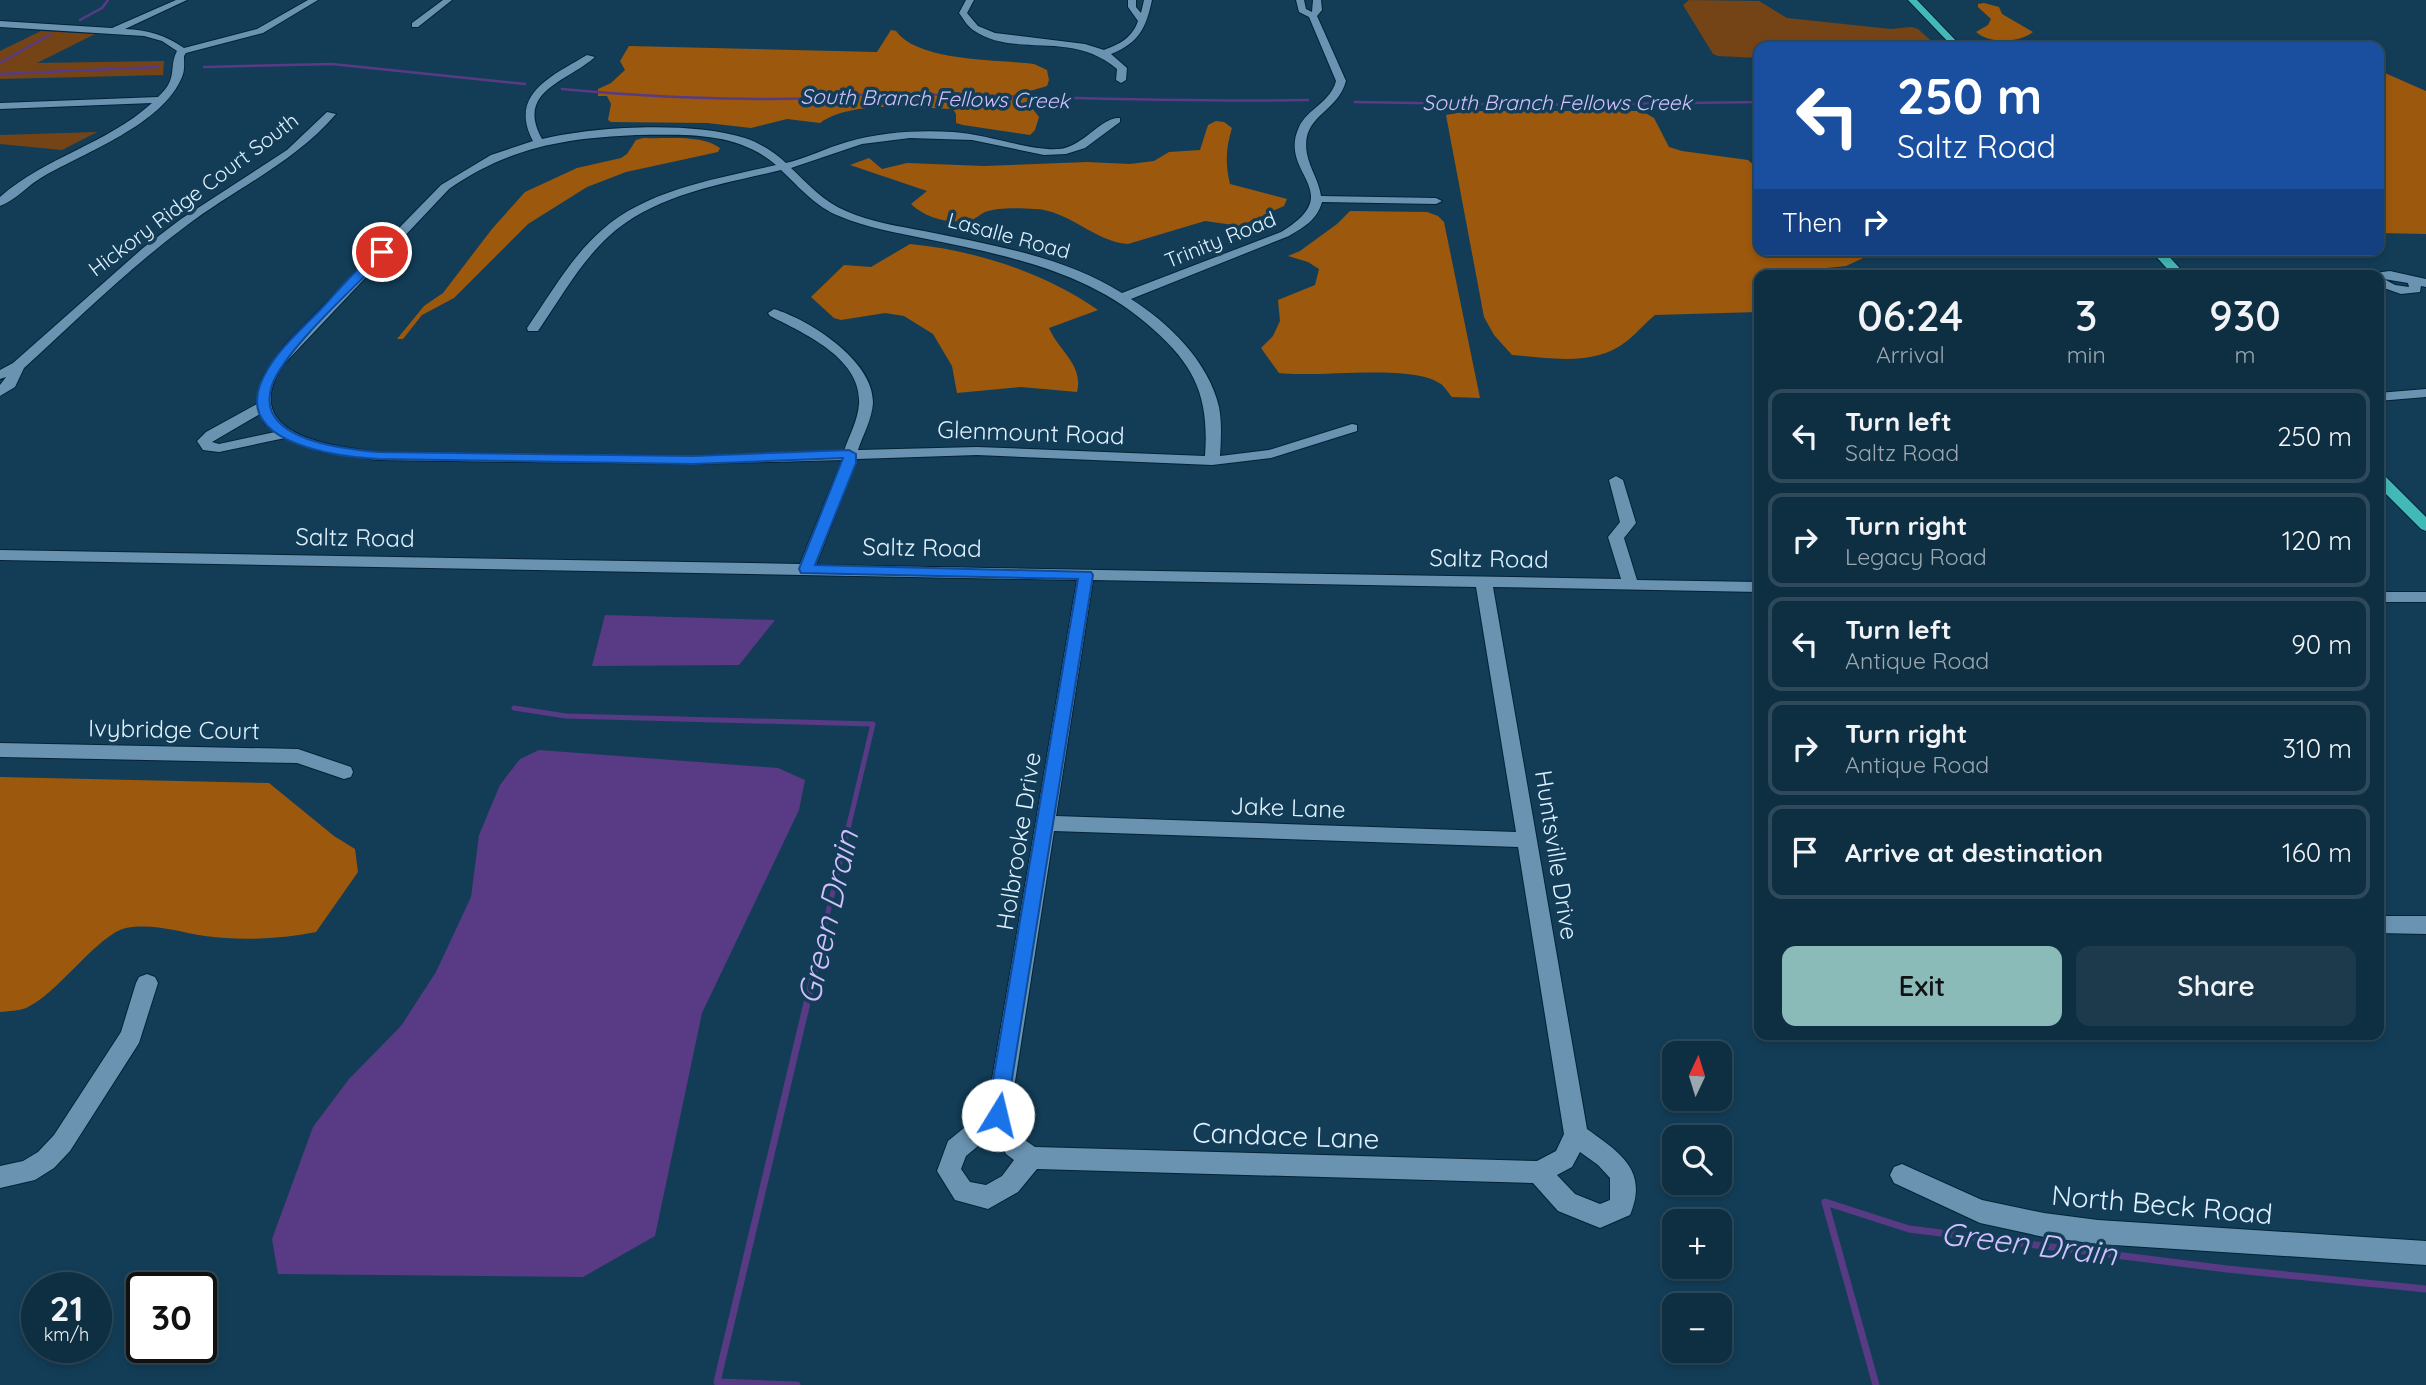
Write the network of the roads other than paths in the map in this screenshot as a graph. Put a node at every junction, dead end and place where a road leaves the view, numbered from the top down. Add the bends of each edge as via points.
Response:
1 (166, 0) edge
2 (183, 0) edge
3 (314, 0) edge
4 (448, 0) edge
5 (970, 0) edge
6 (1300, 0) edge
7 (1317, 0) edge
8 (1912, 0) edge
9 (1132, 1) edge
10 (1148, 1) edge
11 (1313, 16) junction
12 (1143, 22) junction
13 (0, 24) edge
14 (415, 25) dead end
15 (99, 30) junction
16 (116, 30) junction
17 (1953, 42) edge
18 (183, 51) junction
19 (1107, 52) junction
20 (590, 57) dead end
21 (1121, 80) dead end
22 (161, 100) junction
23 (0, 106) edge
24 (331, 114) dead end
25 (1116, 120) dead end
26 (539, 143) junction
27 (783, 167) junction
28 (0, 182) edge
29 (24, 183) junction
30 (1318, 199) junction
31 (1436, 201) dead end
32 (0, 203) edge
33 (2163, 256) edge
34 (2175, 270) edge
35 (2420, 283) edge
36 (2384, 284) edge
37 (1124, 297) junction
38 (774, 313) dead end
39 (533, 328) dead end
40 (18, 366) junction
41 (0, 375) edge
42 (0, 392) edge
43 (2426, 393) edge
44 (2384, 396) edge
45 (264, 407) junction
46 (1352, 428) dead end
47 (286, 434) junction
48 (849, 454) junction
49 (1212, 461) junction
50 (1616, 480) dead end
51 (2384, 483) edge
52 (2426, 526) edge
53 (0, 555) edge
54 (806, 569) junction
55 (1086, 575) junction
56 (1484, 584) junction
57 (1631, 586) junction
58 (1754, 587) edge
59 (2384, 597) edge
60 (2426, 597) edge
61 (0, 750) edge
62 (344, 772) dead end
63 (1047, 823) junction
64 (1528, 839) junction
65 (2384, 924) edge
66 (2426, 925) edge
67 (147, 983) dead end
68 (998, 1115) junction
69 (1576, 1135) junction
70 (1031, 1158) junction
71 (1539, 1172) junction
72 (1902, 1175) dead end
73 (0, 1177) edge
74 (2426, 1253) edge

1 - 15 street
2 - 16 street
3 - 18 street via 260,31
4 - 14 street
5 - 19 street via 963,13 972,26 985,32
6 - 11 street via 1303,10
7 - 11 street
8 - 17 main road
9 - 10 street
9 - 12 street
10 - 12 street
11 - 30 street via 1341,82 1334,99 1311,117 1302,132 1302,158
12 - 19 street via 1135,39
13 - 15 street
15 - 16 street
16 - 18 street via 154,35
18 - 22 street via 180,75
19 - 21 street via 1122,68
20 - 26 street via 554,79 533,101 527,119
22 - 23 street
22 - 29 street via 123,130
24 - 40 street, Hickory Ridge Court South via 290,152 146,250
25 - 27 street via 1088,142 1064,152 989,139 918,134 871,139
26 - 27 street, Lasalle Road via 606,133 700,133 748,144
26 - 45 street, Lasalle Road via 483,163 445,187 289,349 265,387
27 - 37 street, Lasalle Road via 820,203 836,211 1053,264
27 - 39 street via 675,195 630,215 596,242
28 - 29 street
29 - 32 street
30 - 31 street
30 - 37 street, Trinity Road via 1309,219 1285,234
33 - 34 main road
35 - 36 street via 2416,289 2404,290
37 - 49 street, Lasalle Road via 1168,334 1200,377 1212,404
38 - 48 street via 814,333 845,358 864,386 867,403
40 - 41 street, Hickory Ridge Court South
40 - 42 street, Hickory Ridge Court South
43 - 44 street
45 - 47 street
45 - 47 street via 204,442 219,448
46 - 49 street, Glenmount Road via 1271,454
47 - 48 street, Glenmount Road via 343,453 378,456 693,460
48 - 49 street, Glenmount Road via 1010,451
48 - 54 street
50 - 57 street via 1628,523 1616,537
51 - 52 main road
53 - 54 street, Saltz Road
54 - 55 street, Saltz Road
55 - 56 street, Saltz Road
55 - 63 street, Holbrooke Drive
56 - 57 street, Saltz Road
56 - 64 street, Huntsville Drive
57 - 58 street, Saltz Road
59 - 60 street
61 - 62 street, Ivybridge Court via 298,756
63 - 64 street, Jake Lane
63 - 68 street, Holbrooke Drive
64 - 69 street, Huntsville Drive
65 - 66 street
67 - 73 street via 131,1036 62,1143 27,1172
68 - 70 street via 1014,1146
68 - 70 street via 956,1149 948,1171 963,1192 988,1197 1010,1184
69 - 71 street via 1564,1159
69 - 71 street via 1622,1170 1626,1189 1621,1207 1600,1216 1567,1203
70 - 71 street, Candace Lane
72 - 74 street, North Beck Road via 1980,1211 2044,1225

